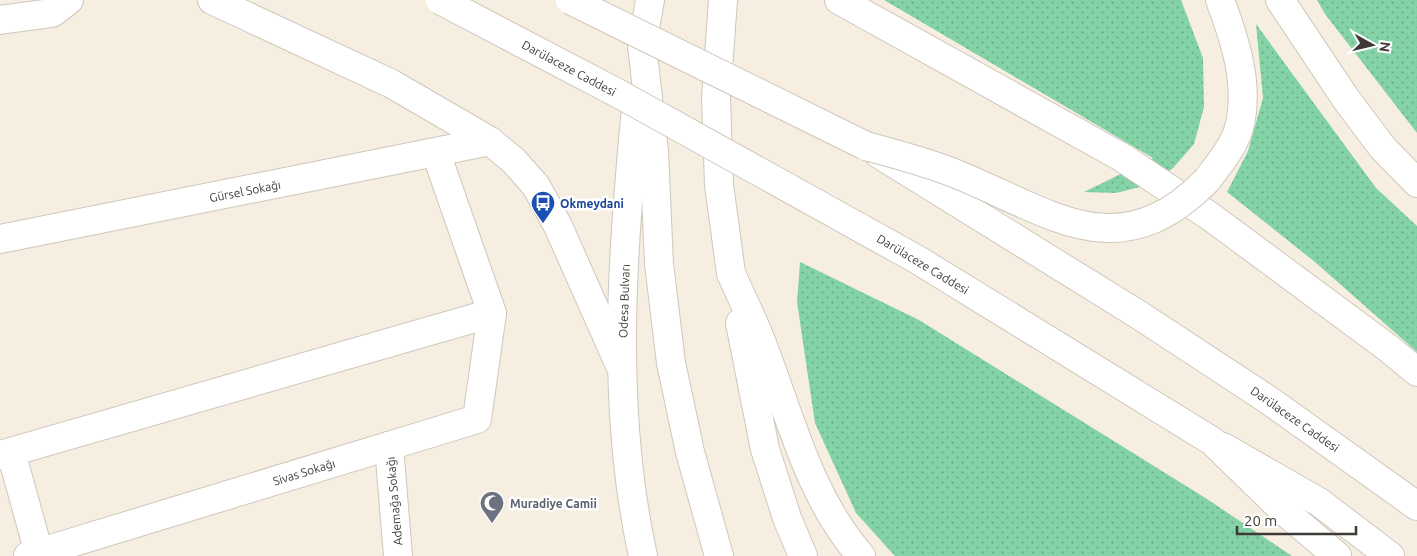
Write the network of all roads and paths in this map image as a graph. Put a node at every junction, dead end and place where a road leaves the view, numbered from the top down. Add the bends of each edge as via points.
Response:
1 (69, 0) edge
2 (212, 0) edge
3 (440, 0) edge
4 (570, 0) edge
5 (650, 0) edge
6 (724, 0) edge
7 (839, 0) edge
8 (1220, 0) edge
9 (1280, 0) edge
10 (0, 20) edge
11 (642, 45) junction
12 (490, 141) junction
13 (866, 146) junction
14 (436, 153) junction
15 (1417, 182) edge
16 (0, 239) edge
17 (731, 273) junction
18 (492, 313) junction
19 (622, 370) junction
20 (1417, 372) edge
21 (1212, 441) junction
22 (389, 446) junction
23 (6, 453) edge
24 (1417, 506) edge
25 (33, 554) edge
26 (398, 556) edge
27 (643, 556) edge
28 (719, 556) edge
29 (803, 556) edge
30 (861, 556) edge
31 (1337, 556) edge
32 (1390, 556) edge

1 - 10 main road via 52,14
2 - 12 main road via 392,84
3 - 21 main road, Darülaceze Caddesi, bridge via 621,95 918,260
4 - 13 main road, Darülaceze Caddesi, bridge
5 - 11 main road
6 - 17 main road via 716,106 718,185
7 - 20 main road via 1123,158 1211,217
8 - 13 main road, bridge via 1236,43 1243,92 1238,128 1225,157 1207,180 1187,200 1155,218 1127,227 1097,228 1059,220 960,175
9 - 15 main road via 1356,113 1382,147
11 - 19 main road, Odesa Bulvarı via 627,197
11 - 28 main road via 654,151 659,264 671,363 690,452
12 - 14 main road, Gürsel Sokağı
12 - 19 main road via 536,186 558,226
13 - 24 main road, Darülaceze Caddesi, bridge via 1131,310 1267,399
14 - 16 main road, Gürsel Sokağı
14 - 18 main road
17 - 29 main road via 765,449
17 - 30 main road via 763,346 798,447 844,536
18 - 22 main road, Sivas Sokağı via 477,419
18 - 23 main road
19 - 27 main road, Odesa Bulvarı via 628,459
21 - 31 main road via 1284,511
21 - 32 main road, Darülaceze Caddesi via 1319,502
22 - 25 main road, Sivas Sokağı
22 - 26 main road, Ademağa Sokağı
23 - 25 main road

